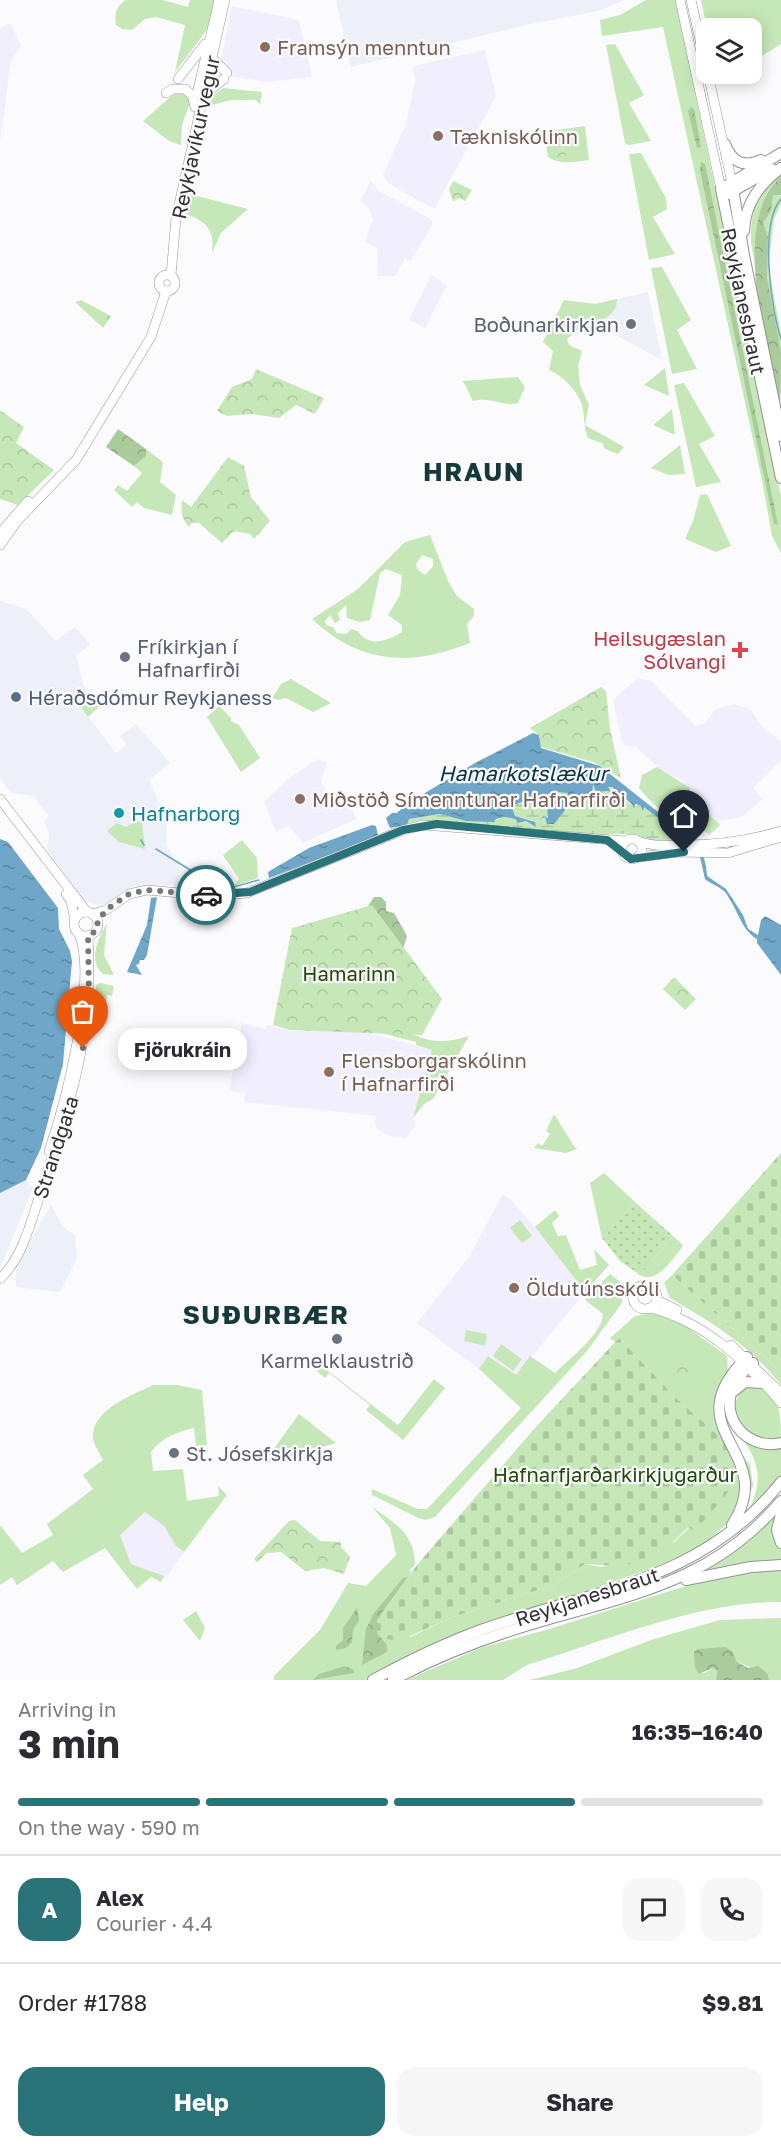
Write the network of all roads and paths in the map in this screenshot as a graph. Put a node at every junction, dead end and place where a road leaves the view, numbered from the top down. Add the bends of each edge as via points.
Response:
1 (219, 0) edge
2 (225, 0) edge
3 (680, 0) edge
4 (691, 0) edge
5 (696, 22) edge
6 (212, 31) junction
7 (212, 58) junction
8 (178, 79) dead end
9 (710, 84) edge
10 (166, 93) dead end
11 (203, 96) junction
12 (195, 107) junction
13 (725, 144) junction
14 (781, 152) edge
15 (781, 163) edge
16 (781, 168) edge
17 (733, 187) junction
18 (721, 192) junction
19 (744, 255) junction
20 (167, 275) junction
21 (164, 290) junction
22 (781, 436) edge
23 (781, 478) edge
24 (0, 533) edge
25 (0, 545) edge
26 (0, 799) edge
27 (0, 808) edge
28 (781, 831) edge
29 (781, 837) edge
30 (641, 842) junction
31 (624, 845) junction
32 (682, 848) junction
33 (714, 849) junction
34 (639, 856) junction
35 (92, 916) junction
36 (75, 920) junction
37 (84, 935) junction
38 (84, 962) junction
39 (90, 976) junction
40 (0, 1272) edge
41 (0, 1279) edge
42 (657, 1300) junction
43 (650, 1308) junction
44 (747, 1362) junction
45 (763, 1383) junction
46 (781, 1393) edge
47 (731, 1394) junction
48 (781, 1403) edge
49 (781, 1443) edge
50 (781, 1482) edge
51 (781, 1501) edge
52 (781, 1514) edge
53 (781, 1543) edge
54 (690, 1559) junction
55 (781, 1565) edge
56 (660, 1587) junction
57 (373, 1680) edge
58 (393, 1680) edge

1 - 6 main road, Reykjavíkurvegur
2 - 7 main road, Reykjavíkurvegur
3 - 18 main road
4 - 5 main road
6 - 8 main road
6 - 12 main road, Reykjavíkurvegur
7 - 11 main road, Reykjavíkurvegur
7 - 11 main road via 225,76
9 - 13 main road
10 - 12 main road via 173,89 188,90
11 - 20 main road, Reykjavíkurvegur
12 - 20 main road, Reykjavíkurvegur via 172,219
13 - 14 highway via 731,157 744,165
13 - 17 main road
14 - 17 highway
15 - 17 highway
16 - 19 highway via 759,187 749,204 744,224
17 - 18 highway
17 - 19 highway, Reykjanesbraut
18 - 23 highway, Reykjanesbraut
19 - 22 highway, Reykjanesbraut
20 - 21 main road via 159,281
20 - 21 main road via 175,286
21 - 24 main road via 147,336 72,457
21 - 25 main road via 151,337 76,460 18,520
26 - 35 main road
27 - 36 main road via 70,901
28 - 33 main road
29 - 33 main road via 749,848
30 - 31 main road via 635,839
30 - 32 main road
30 - 34 main road
31 - 34 main road via 627,858
31 - 35 main road via 607,840 424,825 247,893 214,896 147,890 123,897
32 - 33 main road
32 - 34 main road
35 - 36 main road via 80,914
35 - 37 main road via 96,931
36 - 37 main road via 75,929
37 - 38 main road, Strandgata
37 - 39 main road, Strandgata
38 - 39 main road
38 - 40 main road, Strandgata via 79,1028 63,1106 25,1222
39 - 41 main road, Strandgata via 86,1029 63,1130 31,1225
42 - 43 main road
42 - 43 main road via 650,1286 637,1288 635,1303 643,1309
42 - 44 main road via 708,1328
43 - 44 main road via 699,1326
44 - 45 main road
44 - 46 main road
44 - 47 highway
44 - 54 highway via 726,1385 722,1406 727,1423 751,1462 755,1478 753,1495 737,1520
45 - 47 highway via 745,1382
45 - 48 main road
47 - 49 highway via 732,1415 740,1431 758,1443
50 - 54 highway, Reykjanesbraut via 745,1521
51 - 56 highway, Reykjanesbraut via 731,1548 698,1570
52 - 53 highway via 777,1530
54 - 57 highway, Reykjanesbraut via 658,1574 481,1630
55 - 56 highway via 728,1571
56 - 58 highway, Reykjanesbraut via 481,1640

